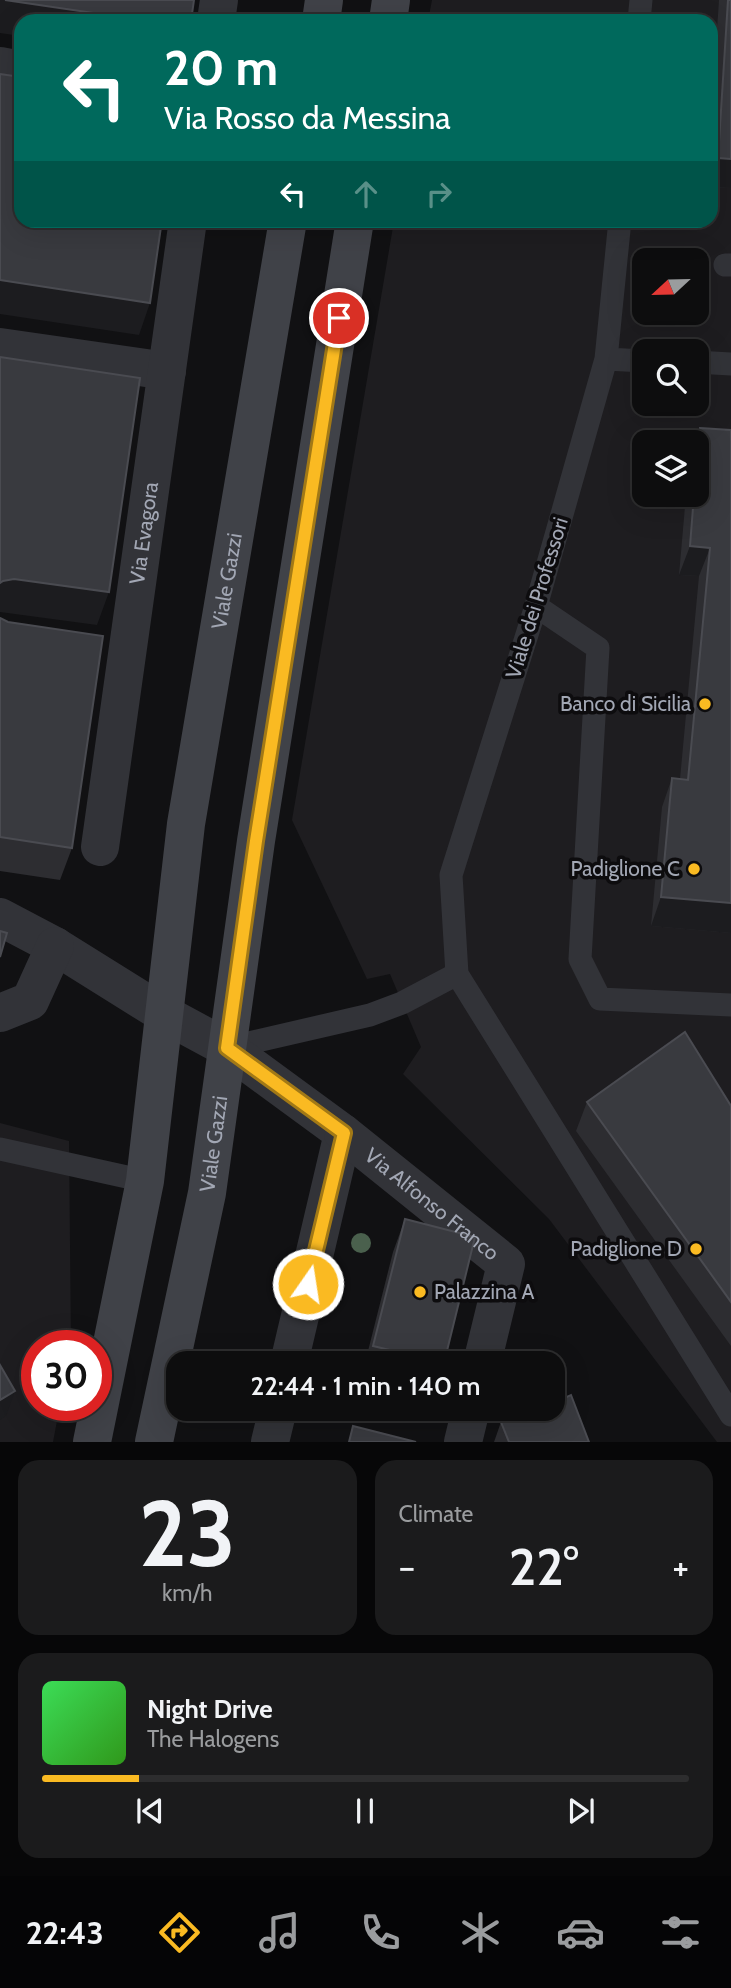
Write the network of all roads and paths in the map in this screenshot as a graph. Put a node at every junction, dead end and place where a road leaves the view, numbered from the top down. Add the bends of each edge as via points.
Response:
1 (187, 228) edge
2 (287, 228) edge
3 (354, 228) edge
4 (619, 228) edge
5 (0, 347) edge
6 (607, 359) junction
7 (632, 360) edge
8 (709, 363) edge
9 (731, 364) edge
10 (167, 371) junction
11 (536, 606) junction
12 (89, 646) edge
13 (127, 651) junction
14 (100, 847) dead end
15 (0, 917) edge
16 (55, 946) junction
17 (457, 974) junction
18 (731, 1004) edge
19 (0, 1013) edge
20 (164, 1014) junction
21 (227, 1048) junction
22 (344, 1133) junction
23 (0, 1149) edge
24 (145, 1181) junction
25 (292, 1351) edge
26 (485, 1351) edge
27 (704, 1372) junction
28 (731, 1387) edge
29 (731, 1415) edge
30 (275, 1421) edge
31 (468, 1421) edge
32 (92, 1442) edge
33 (154, 1442) edge
34 (270, 1442) edge
35 (463, 1442) edge

1 - 10 street, Via Evagora
2 - 20 main road, Viale Gazzi via 186,824
3 - 21 main road, Viale Gazzi
4 - 6 lane, Viale dei Professori
5 - 10 street
6 - 7 lane
6 - 11 lane, Viale dei Professori
8 - 9 lane
10 - 13 street, Via Evagora
11 - 17 lane, Viale dei Professori via 451,875
11 - 18 lane via 598,648 580,960 600,999
12 - 13 street
13 - 14 street, Via Evagora
15 - 16 street
16 - 19 street via 30,1002
16 - 20 street
17 - 21 lane via 370,1014
17 - 27 lane
20 - 21 street
20 - 24 main road, Viale Gazzi
21 - 22 street
21 - 33 main road, Viale Gazzi via 206,1193
22 - 25 street
22 - 26 street, Via Alfonso Franco via 506,1264
23 - 24 lane
24 - 32 main road, Viale Gazzi
27 - 28 lane
27 - 29 lane
30 - 34 street
31 - 35 street

